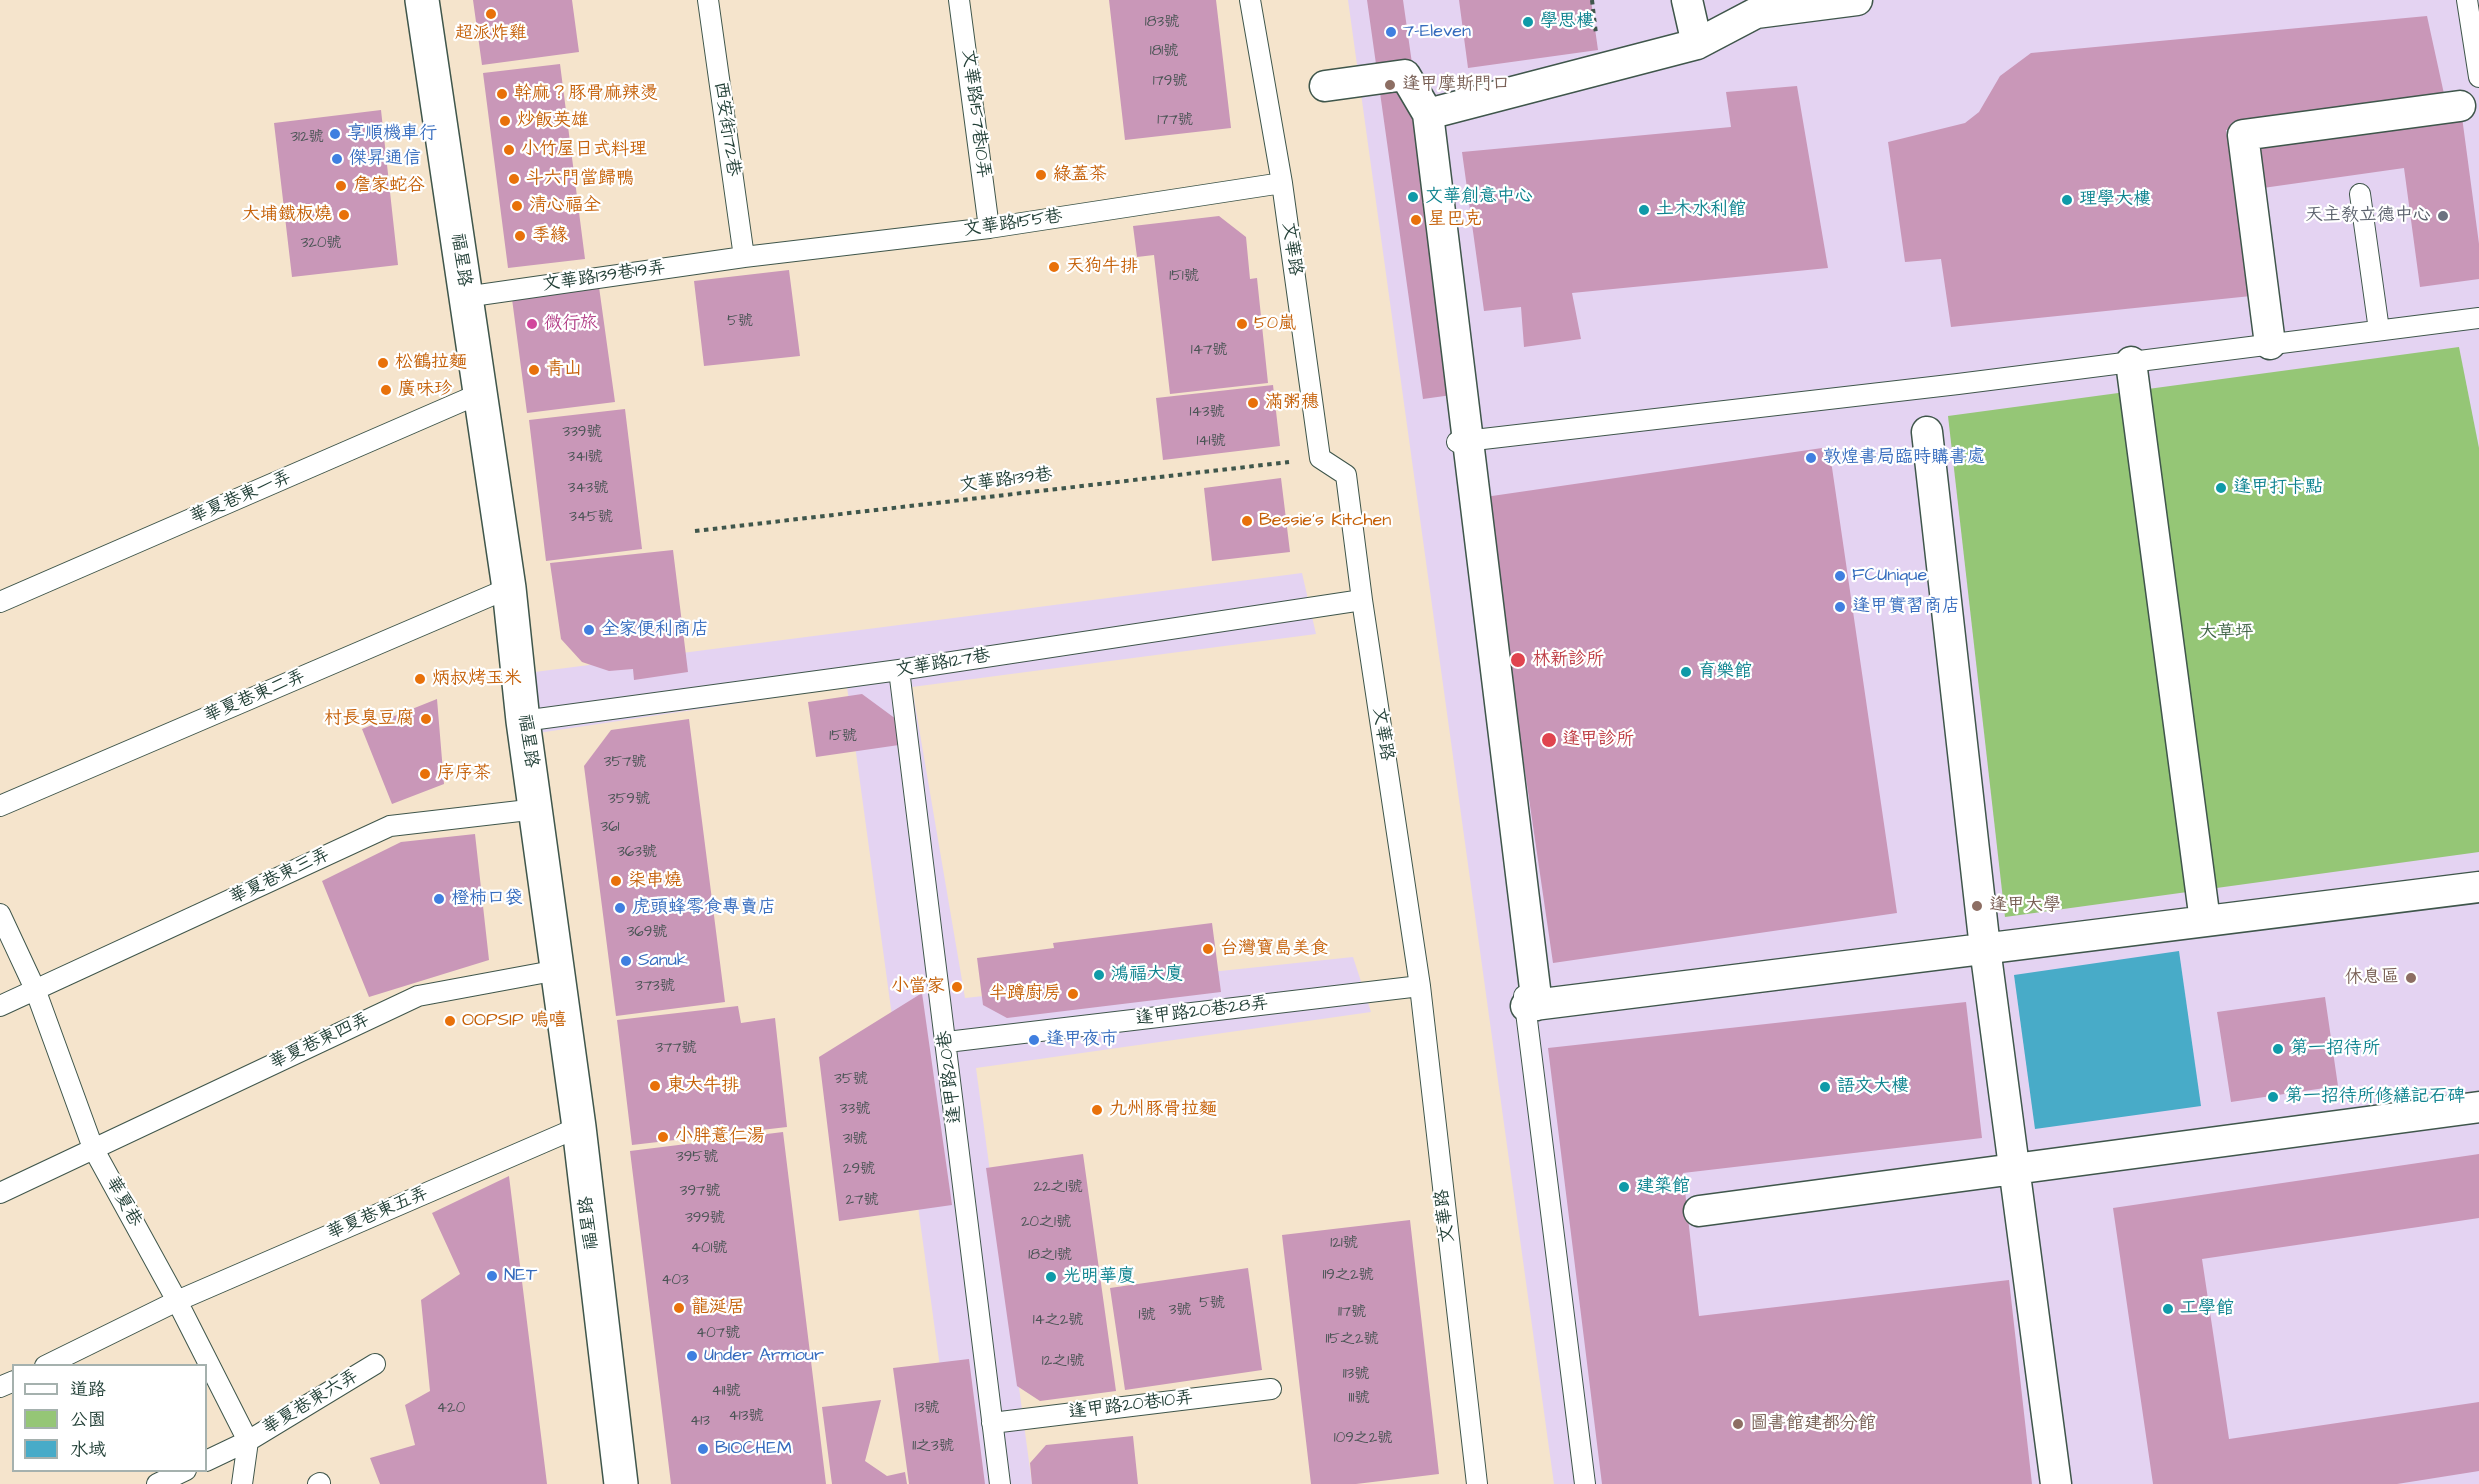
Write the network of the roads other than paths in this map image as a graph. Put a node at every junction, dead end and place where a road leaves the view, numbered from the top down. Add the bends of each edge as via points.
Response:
1 (422, 0) edge
2 (708, 0) edge
3 (959, 0) edge
4 (1250, 0) edge
5 (1688, 0) edge
6 (1857, 0) edge
7 (2467, 0) edge
8 (1697, 44) junction
9 (2479, 77) edge
10 (1325, 86) dead end
11 (2460, 106) dead end
12 (1428, 114) junction
13 (1282, 183) junction
14 (2360, 194) dead end
15 (989, 228) junction
16 (744, 257) junction
17 (465, 297) junction
18 (2479, 318) edge
19 (2379, 330) junction
20 (2270, 344) junction
21 (2131, 362) junction
22 (481, 393) junction
23 (1927, 432) dead end
24 (1457, 437) junction
25 (509, 588) junction
26 (1362, 600) junction
27 (0, 602) edge
28 (899, 670) junction
29 (523, 721) junction
30 (0, 806) edge
31 (537, 809) junction
32 (2479, 887) edge
33 (0, 914) edge
34 (2205, 921) junction
35 (1985, 948) junction
36 (558, 970) junction
37 (1420, 987) junction
38 (35, 990) junction
39 (1532, 1005) junction
40 (0, 1006) edge
41 (947, 1042) junction
42 (2479, 1107) edge
43 (579, 1127) junction
44 (93, 1148) junction
45 (2016, 1170) junction
46 (0, 1193) edge
47 (1699, 1211) dead end
48 (177, 1301) junction
49 (47, 1364) edge
50 (375, 1364) dead end
51 (1271, 1389) dead end
52 (992, 1423) junction
53 (248, 1441) junction
54 (207, 1461) edge
55 (182, 1472) edge
56 (157, 1484) edge
57 (242, 1484) edge
58 (621, 1484) edge
59 (1000, 1484) edge
60 (1477, 1484) edge
61 (1586, 1484) edge
62 (2056, 1484) edge

1 - 17 street, 福星路
2 - 16 lane, 西安街172巷
3 - 15 lane, 文華路157巷10弄
4 - 13 lane, 文華路
5 - 8 street
6 - 8 street via 1756,13
7 - 9 lane
8 - 12 street
10 - 12 street via 1406,75
11 - 20 street via 2243,135
12 - 24 street
13 - 15 lane, 文華路155巷
13 - 26 lane, 文華路 via 1320,458 1346,475
14 - 19 lane
15 - 16 lane, 文華路155巷
16 - 17 lane, 文華路139巷19弄
17 - 22 street, 福星路
18 - 19 lane
19 - 20 lane
20 - 21 lane
21 - 24 lane
21 - 34 street
22 - 25 street, 福星路
22 - 27 lane, 華夏巷東一弄
23 - 35 street
24 - 39 street
25 - 29 street, 福星路
25 - 30 lane, 華夏巷東二弄
26 - 28 lane, 文華路127巷
26 - 37 lane, 文華路
28 - 29 lane, 文華路127巷
28 - 41 lane, 逢甲路20巷
29 - 31 street, 福星路
31 - 36 street, 福星路
31 - 38 lane, 華夏巷東三弄 via 390,826
32 - 34 street
33 - 38 lane, 華夏巷
34 - 35 street
35 - 39 street
35 - 45 street
36 - 43 street, 福星路
36 - 44 lane, 華夏巷東四弄 via 418,996
37 - 41 lane, 逢甲路20巷28弄
37 - 60 lane, 文華路
38 - 40 lane, 華夏巷東三弄
38 - 44 lane, 華夏巷
39 - 61 lane
41 - 52 lane, 逢甲路20巷
42 - 45 street
43 - 48 lane, 華夏巷東五弄
43 - 58 street, 福星路
44 - 46 lane, 華夏巷東四弄
44 - 48 lane, 華夏巷
45 - 47 street
45 - 62 street
48 - 49 lane, 華夏巷東五弄
48 - 53 lane, 華夏巷
50 - 53 lane, 華夏巷東六弄
51 - 52 lane, 逢甲路20巷10弄
52 - 59 lane, 逢甲路20巷
53 - 54 lane, 華夏巷東六弄
53 - 57 lane
55 - 56 lane

